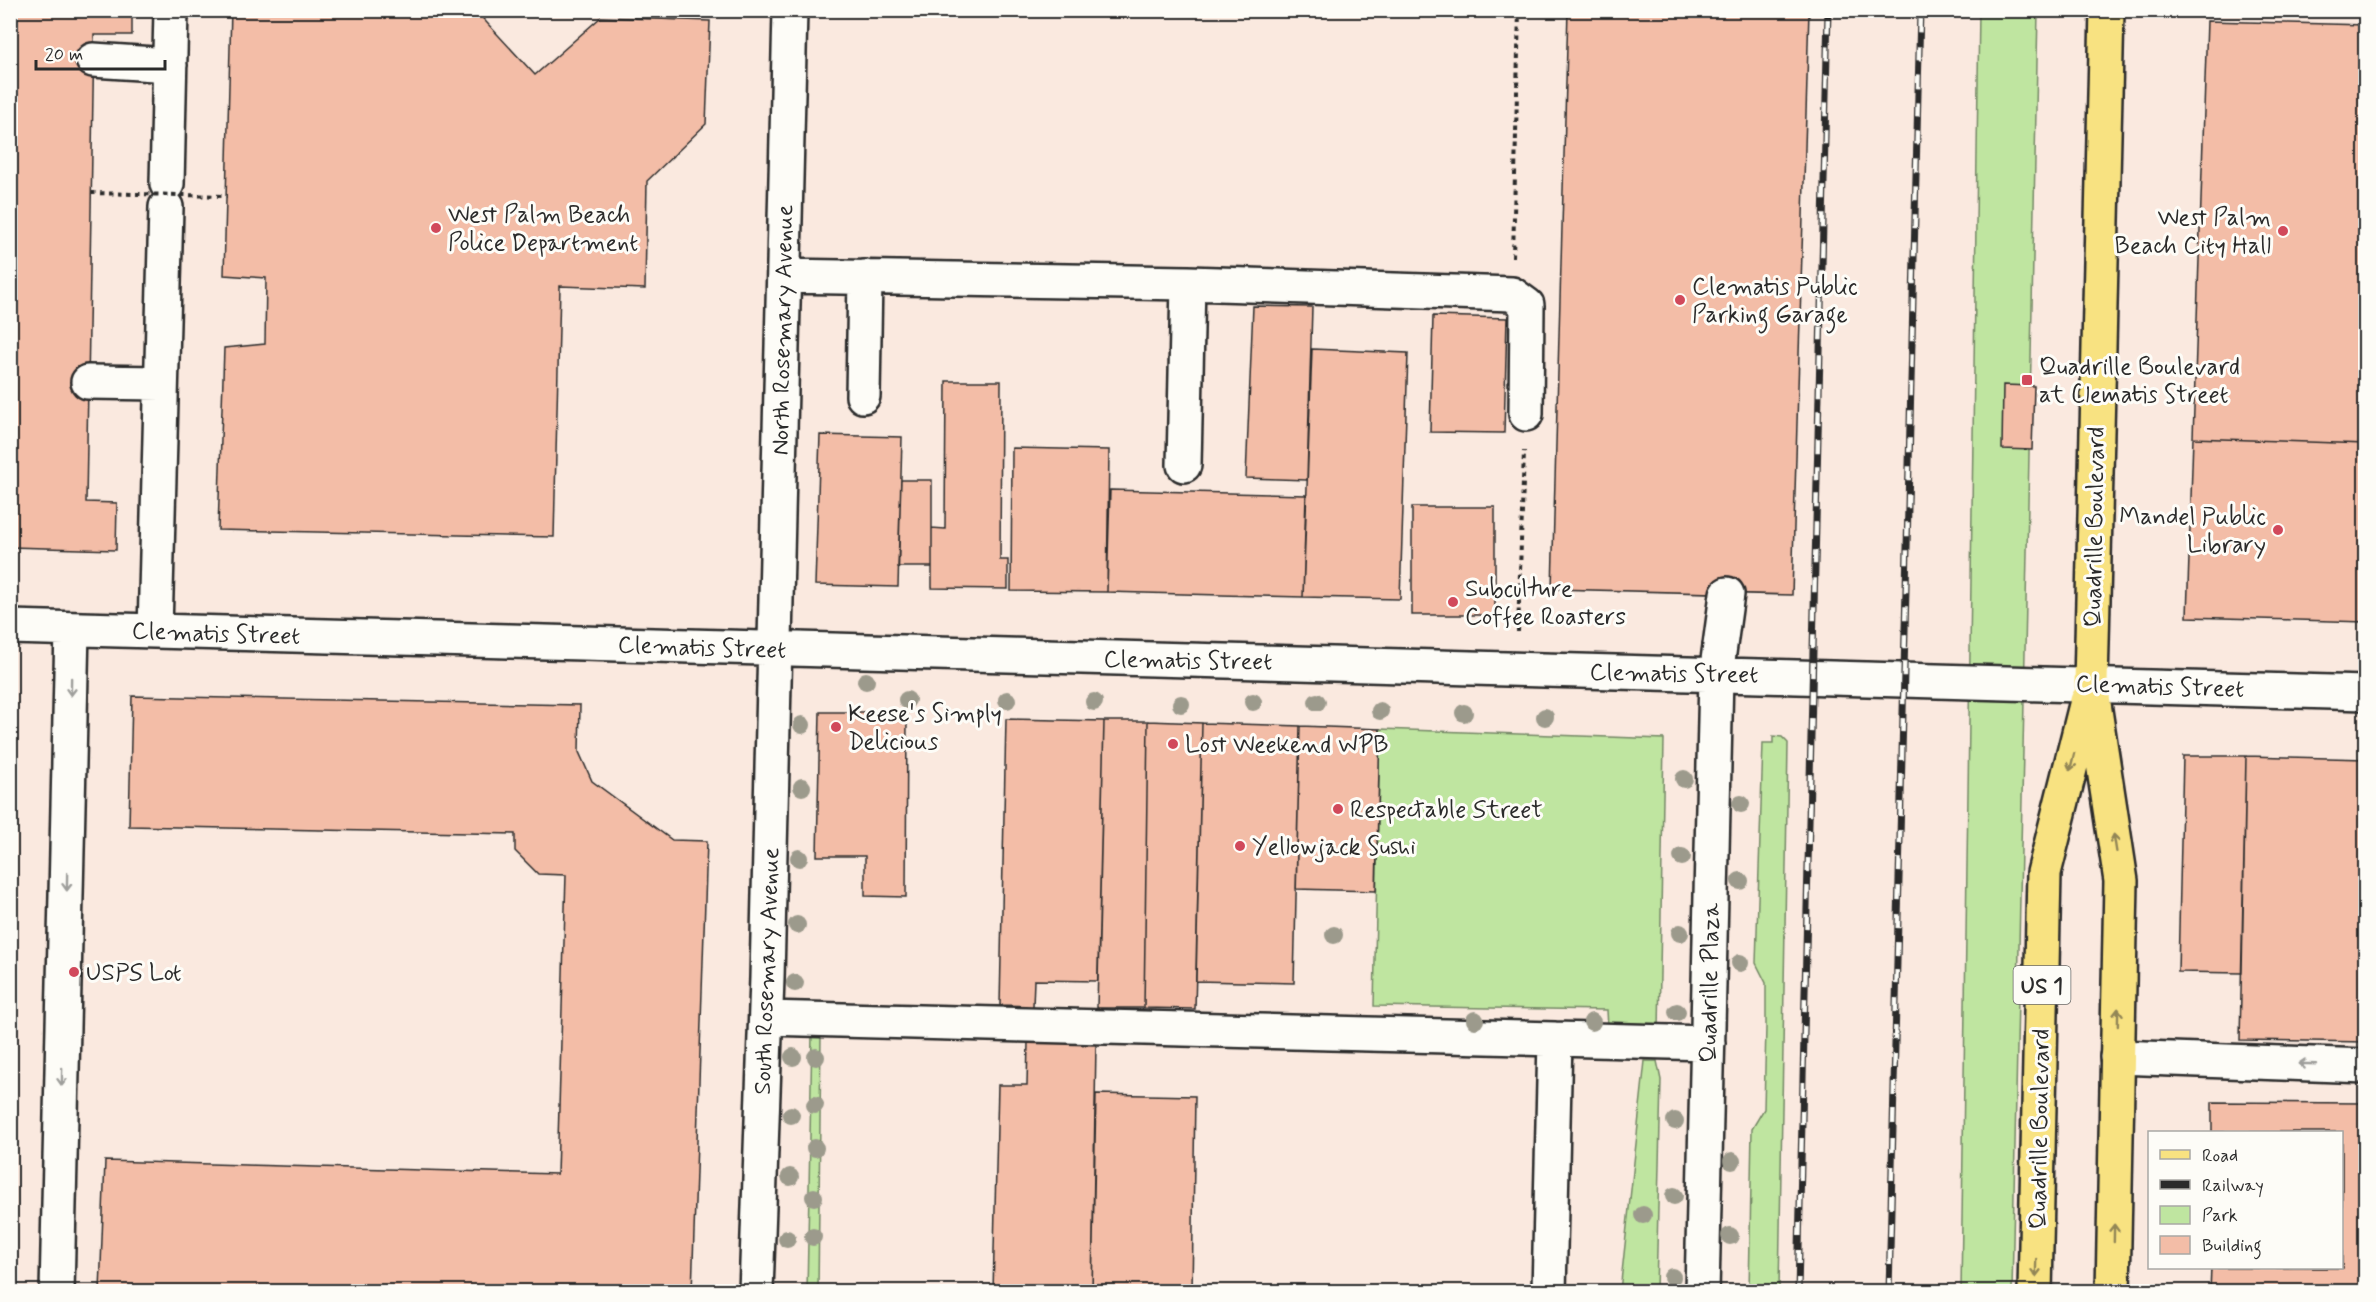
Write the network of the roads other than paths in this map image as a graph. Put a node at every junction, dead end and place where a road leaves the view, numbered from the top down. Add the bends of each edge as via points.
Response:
1 (171, 10) edge
2 (790, 10) edge
3 (2107, 10) edge
4 (93, 60) dead end
5 (170, 65) junction
6 (784, 276) junction
7 (865, 277) junction
8 (1188, 283) junction
9 (87, 382) dead end
10 (161, 383) junction
11 (863, 396) dead end
12 (1526, 414) road end
13 (1184, 465) dead end
14 (1727, 594) dead end
15 (10, 627) edge
16 (72, 629) junction
17 (155, 631) junction
18 (775, 650) junction
19 (1716, 675) junction
20 (2091, 684) junction
21 (2366, 693) edge
22 (766, 1017) junction
23 (1555, 1039) junction
24 (1707, 1043) junction
25 (2118, 1058) junction
26 (2366, 1066) edge
27 (57, 1292) edge
28 (756, 1292) edge
29 (1549, 1292) edge
30 (1702, 1292) edge
31 (2035, 1292) edge
32 (2113, 1292) edge

1 - 5 street
2 - 6 street, North Rosemary Avenue
3 - 20 main road, Quadrille Boulevard / US 1
4 - 5 street
5 - 10 street
6 - 7 street
6 - 18 street, North Rosemary Avenue
7 - 8 street
7 - 11 street
8 - 12 street via 1512,294 1527,305
8 - 13 street
9 - 10 street
10 - 17 street
14 - 19 street, Quadrille Plaza
15 - 16 street, Clematis Street
16 - 17 street, Clematis Street
16 -> 27 street
17 - 18 street, Clematis Street
18 - 19 street, Clematis Street
18 - 22 street, South Rosemary Avenue
19 - 20 street, Clematis Street
19 - 24 street, Quadrille Plaza
20 - 21 street, Clematis Street
25 -> 20 main road, Quadrille Boulevard / US 1 via 2121,881
20 -> 31 main road, Quadrille Boulevard / US 1 via 2044,873
22 - 23 street
22 - 28 street, South Rosemary Avenue
23 - 24 street
23 - 29 street
24 - 30 street, Quadrille Plaza
26 -> 25 street
32 -> 25 main road, Quadrille Boulevard / US 1

